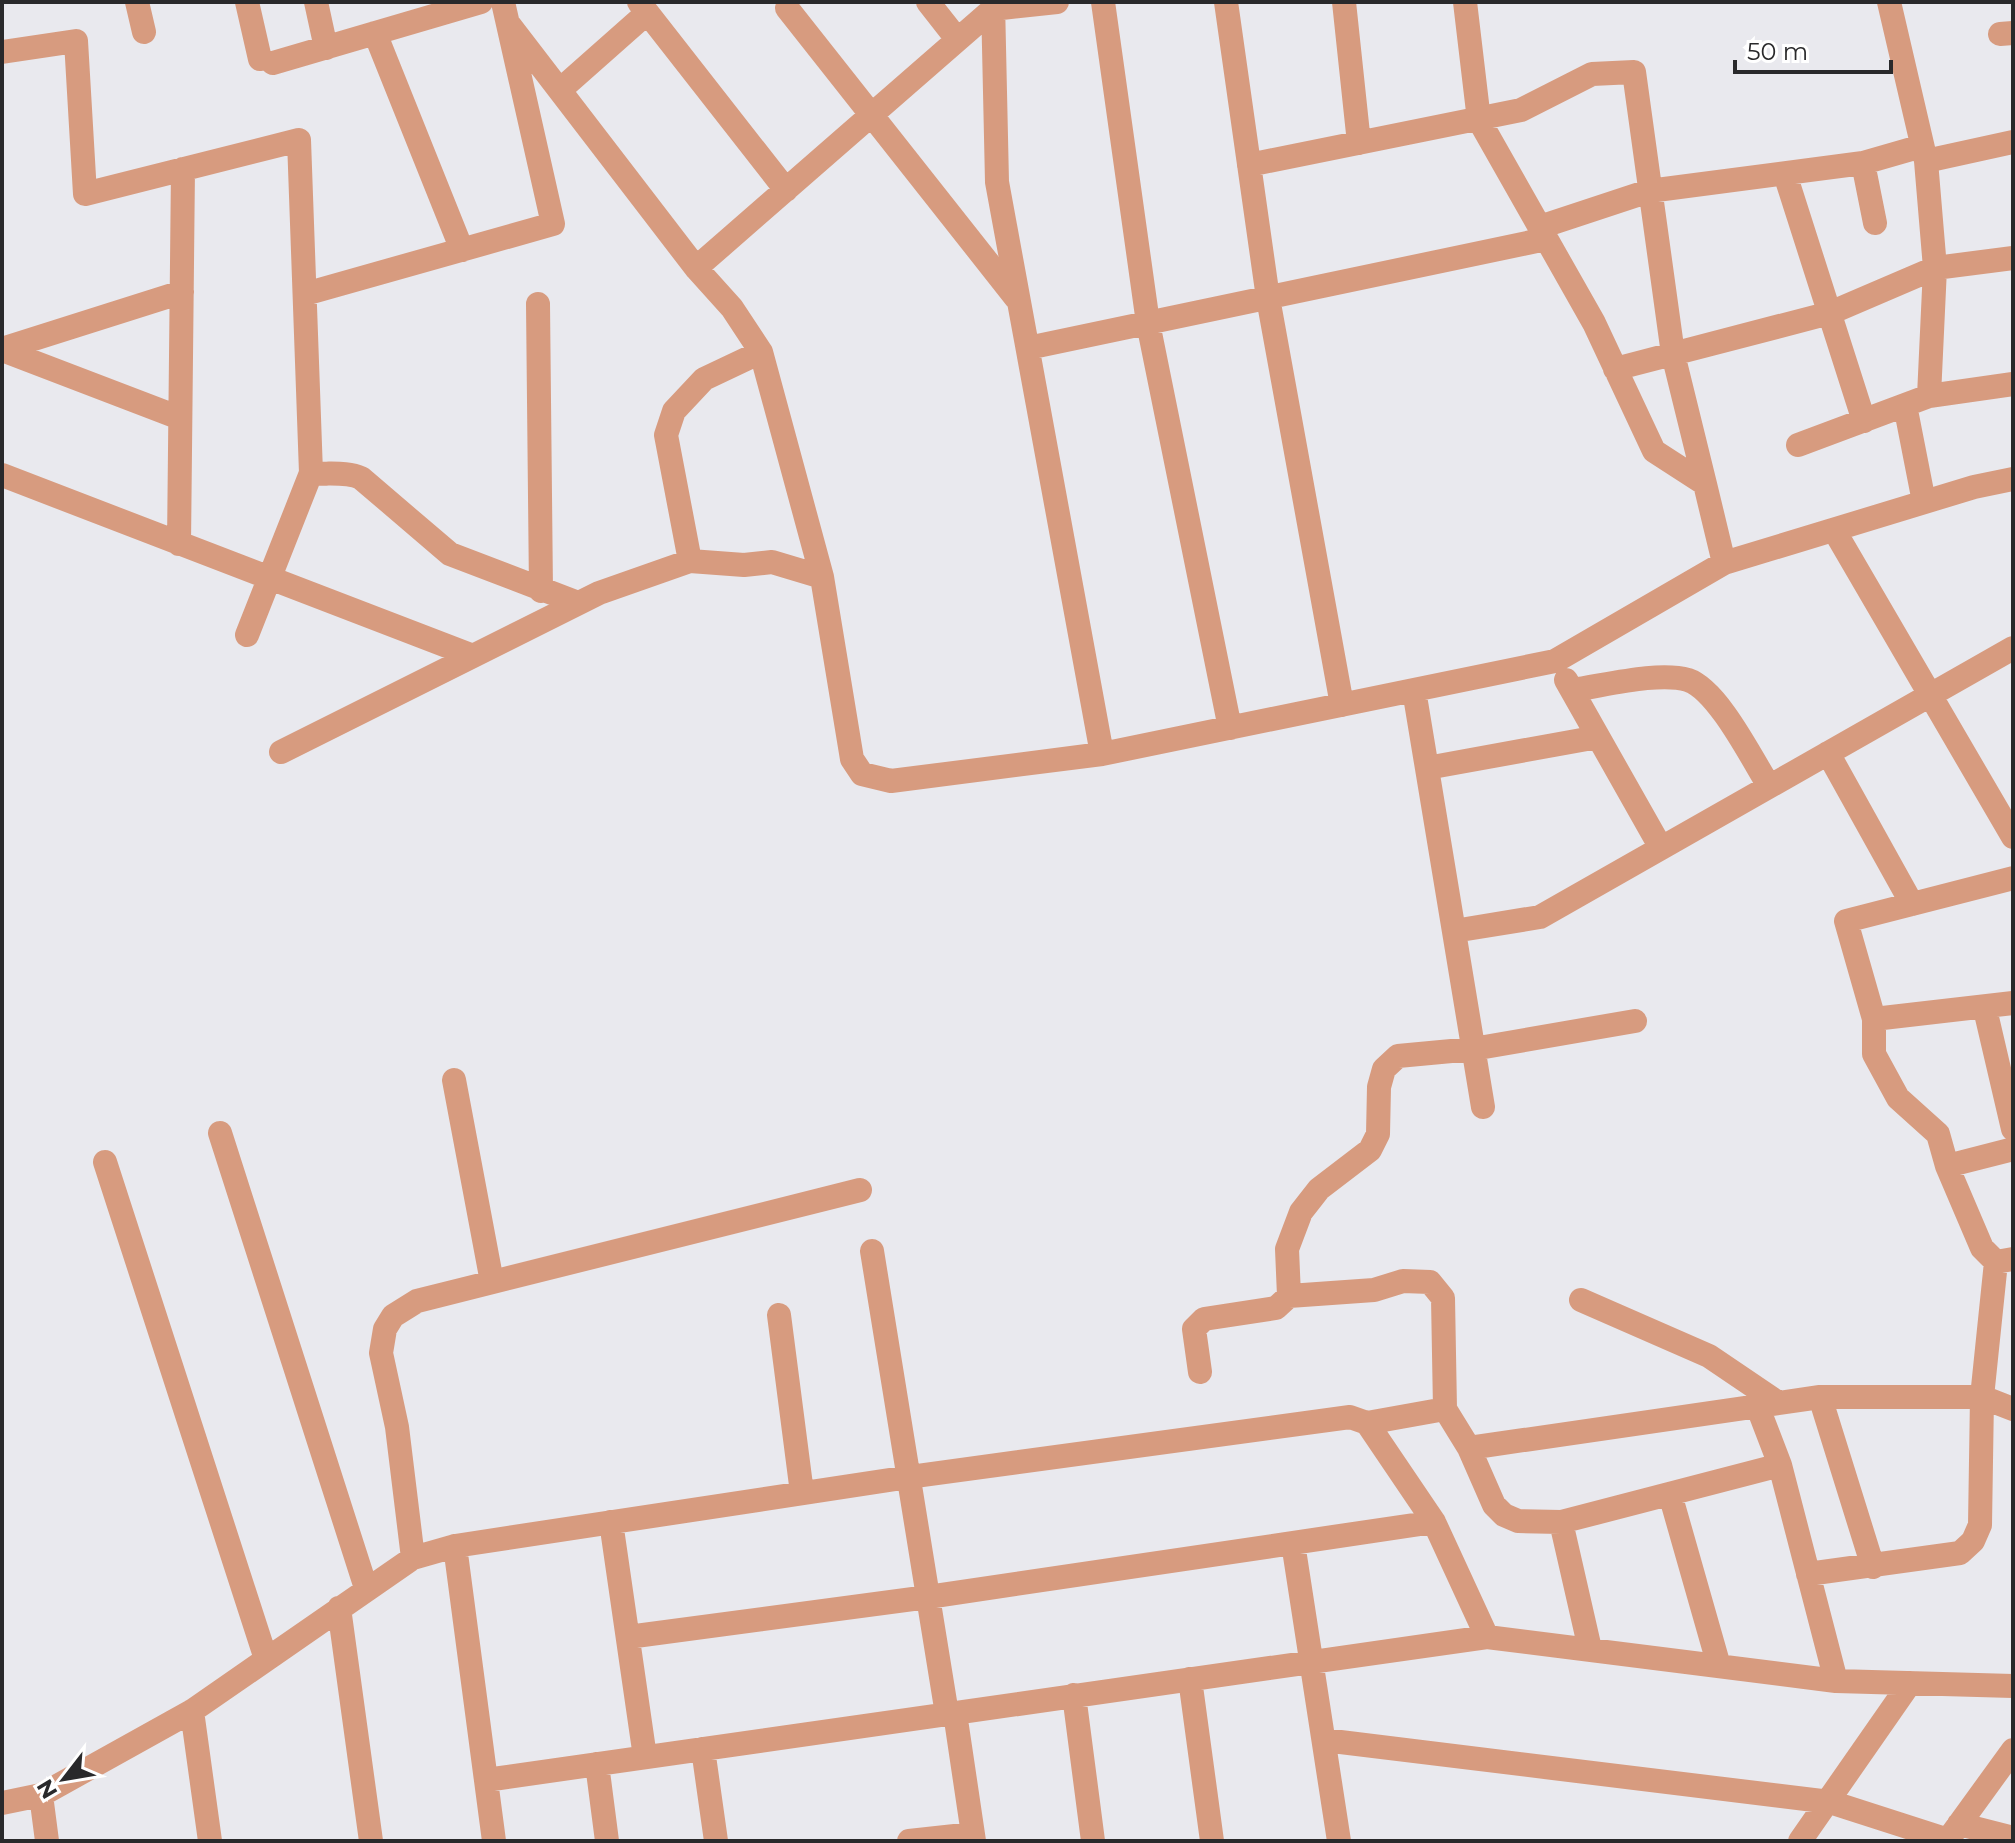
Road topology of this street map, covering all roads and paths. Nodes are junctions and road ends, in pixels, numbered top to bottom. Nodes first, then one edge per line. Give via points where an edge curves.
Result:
1 (137, 2) edge
2 (247, 2) edge
3 (316, 2) edge
4 (481, 2) edge
5 (928, 2) edge
6 (1057, 2) edge
7 (1103, 2) edge
8 (1226, 2) edge
9 (1344, 2) edge
10 (1465, 2) edge
11 (1889, 2) edge
12 (993, 5) edge
13 (643, 7) edge
14 (787, 8) dead end
15 (422, 10) edge
16 (506, 12) edge
17 (144, 32) dead end
18 (375, 33) junction
19 (957, 39) junction
20 (326, 48) junction
21 (2, 52) edge
22 (560, 90) junction
23 (872, 115) junction
24 (1479, 120) junction
25 (2013, 142) edge
26 (1359, 143) junction
27 (1924, 153) junction
28 (1863, 163) junction
29 (1249, 165) junction
30 (183, 169) junction
31 (1785, 174) junction
32 (786, 190) junction
33 (1649, 191) junction
34 (1875, 223) dead end
35 (1543, 233) junction
36 (462, 250) junction
37 (2013, 258) edge
38 (696, 268) junction
39 (1935, 268) junction
40 (182, 292) junction
41 (305, 294) junction
42 (1268, 298) junction
43 (1020, 302) junction
44 (538, 304) dead end
45 (1830, 313) junction
46 (1148, 323) junction
47 (1028, 348) junction
48 (2, 350) edge
49 (761, 352) junction
50 (1673, 354) junction
51 (1615, 369) junction
52 (2013, 384) edge
53 (1929, 396) junction
54 (1905, 405) junction
55 (180, 418) junction
56 (1864, 421) junction
57 (1798, 445) dead end
58 (311, 473) junction
59 (2, 475) edge
60 (1705, 484) junction
61 (2011, 484) edge
62 (1924, 502) junction
63 (1834, 530) junction
64 (179, 544) junction
65 (690, 561) junction
66 (1724, 563) junction
67 (822, 577) junction
68 (269, 578) junction
69 (541, 591) junction
70 (578, 603) junction
71 (247, 635) dead end
72 (2013, 648) edge
73 (473, 656) junction
74 (1555, 661) junction
75 (1414, 690) junction
76 (1572, 690) junction
77 (1930, 695) junction
78 (1342, 705) junction
79 (1230, 728) junction
80 (1598, 737) junction
81 (281, 752) dead end
82 (1828, 753) junction
83 (1102, 754) junction
84 (1427, 768) junction
85 (1769, 786) junction
86 (2013, 837) edge
87 (1661, 848) junction
88 (2013, 878) edge
89 (1912, 904) junction
90 (1454, 931) junction
91 (2013, 1003) edge
92 (1985, 1009) junction
93 (1874, 1019) junction
94 (1635, 1021) dead end
95 (1473, 1049) junction
96 (454, 1080) dead end
97 (1483, 1107) dead end
98 (2013, 1129) edge
99 (220, 1133) dead end
100 (2013, 1149) edge
101 (105, 1162) dead end
102 (1947, 1166) junction
103 (860, 1190) dead end
104 (872, 1251) dead end
105 (2005, 1260) edge
106 (492, 1282) junction
107 (1289, 1296) junction
108 (1581, 1300) dead end
109 (779, 1315) dead end
110 (1200, 1372) dead end
111 (1820, 1397) junction
112 (1982, 1397) junction
113 (1767, 1404) junction
114 (1445, 1409) junction
115 (2013, 1409) edge
116 (1367, 1423) junction
117 (1469, 1448) junction
118 (1780, 1465) junction
119 (909, 1477) junction
120 (802, 1493) junction
121 (1670, 1494) junction
122 (611, 1522) junction
123 (1434, 1522) junction
124 (1561, 1522) junction
125 (1293, 1543) junction
126 (455, 1546) junction
127 (413, 1558) junction
128 (1873, 1567) junction
129 (1808, 1574) junction
130 (366, 1588) junction
131 (928, 1597) junction
132 (339, 1608) junction
133 (628, 1637) junction
134 (1487, 1637) junction
135 (1590, 1649) junction
136 (266, 1659) junction
137 (1313, 1661) junction
138 (1719, 1666) junction
139 (1190, 1679) junction
140 (2012, 1680) edge
141 (1836, 1681) junction
142 (1910, 1683) junction
143 (1074, 1695) junction
144 (192, 1711) junction
145 (951, 1713) junction
146 (1324, 1740) junction
147 (703, 1749) junction
148 (2013, 1750) edge
149 (645, 1757) junction
150 (597, 1764) junction
151 (486, 1780) junction
152 (41, 1795) junction
153 (1830, 1802) junction
154 (2, 1803) edge
155 (1951, 1835) edge
156 (973, 1837) edge
157 (2013, 1838) edge
158 (47, 1841) edge
159 (210, 1841) edge
160 (371, 1841) edge
161 (494, 1841) edge
162 (607, 1841) edge
163 (716, 1841) edge
164 (909, 1841) edge
165 (1093, 1841) edge
166 (1212, 1841) edge
167 (1339, 1841) edge
168 (1800, 1841) edge

1 - 17 street
2 - 20 street via 266,61
3 - 20 street
4 - 15 street
5 - 19 street
6 - 12 street
7 - 46 street
8 - 29 street
9 - 26 street
10 - 24 street
11 - 27 street
12 - 19 street
12 - 43 street via 997,182
13 - 22 street
13 - 32 street
14 - 23 street
15 - 18 street
16 - 22 street
16 - 36 street via 553,224
18 - 20 street
18 - 36 street
19 - 23 street
21 - 30 street via 76,41 85,194
22 - 38 street
23 - 32 street
23 - 43 street
24 - 26 street
24 - 33 street via 1521,110 1592,74 1634,72
24 - 35 street
25 - 27 street
26 - 29 street
27 - 28 street
27 - 39 street
28 - 31 street
28 - 34 street
29 - 42 street
30 - 40 street
30 - 41 street via 299,140
31 - 33 street
31 - 45 street
32 - 38 street
33 - 35 street
33 - 50 street
35 - 42 street
35 - 51 street
36 - 41 street
37 - 39 street
38 - 49 street
39 - 45 street
39 - 53 street
40 - 48 street
40 - 55 street
41 - 58 street
42 - 46 street
42 - 78 street
43 - 47 street
44 - 69 street
45 - 50 street
45 - 56 street
46 - 47 street
46 - 79 street
47 - 83 street
48 - 55 street
49 - 65 street via 704,379 674,411 666,435
49 - 67 street
50 - 51 street
50 - 60 street
51 - 60 street via 1654,451
52 - 53 street
53 - 54 street
54 - 56 street
54 - 62 street
55 - 64 street
56 - 57 street
58 - 68 street
58 - 69 street via 361,478 450,554
59 - 64 street
60 - 66 street
61 - 62 street
62 - 63 street
63 - 66 street
63 - 77 street
64 - 68 street
65 - 67 street via 772,562
65 - 70 street
66 - 74 street
67 - 83 street via 844,726 852,759 862,774 891,781
68 - 71 street
68 - 73 street
69 - 70 street
70 - 73 street
72 - 77 street
73 - 81 street
74 - 75 street
74 - 76 street
75 - 78 street
75 - 84 street
76 - 80 street
76 - 85 street via 1668,677 1690,681 1710,695
77 - 82 street
77 - 86 street
78 - 79 street
79 - 83 street
80 - 84 street
80 - 87 street
82 - 85 street
82 - 89 street
84 - 90 street
85 - 87 street
87 - 90 street via 1540,917
88 - 89 street
89 - 93 street via 1846,921
90 - 95 street
91 - 92 street
92 - 93 street
92 - 98 street
93 - 102 street via 1874,1054 1898,1098 1938,1134
94 - 95 street
95 - 97 street
95 - 107 street via 1398,1056 1384,1069 1378,1134 1370,1150 1319,1189 1301,1212 1287,1249
96 - 106 street
99 - 130 street
100 - 102 street
101 - 136 street
102 - 105 street via 1982,1248
103 - 106 street
104 - 119 street
105 - 112 street
106 - 127 street via 417,1301 393,1316 385,1329 381,1353 397,1427
107 - 110 street via 1276,1308 1196,1324
107 - 114 street via 1430,1282 1443,1298
108 - 113 street via 1709,1356
109 - 120 street
111 - 112 street
111 - 113 street
111 - 128 street
112 - 115 street
112 - 128 street via 1980,1525 1973,1541 1960,1553
113 - 117 street
113 - 118 street
114 - 116 street
114 - 117 street
116 - 119 street via 1350,1417
116 - 123 street
117 - 124 street via 1494,1505 1504,1515 1518,1521
118 - 121 street
118 - 129 street
119 - 120 street
119 - 131 street
120 - 122 street
121 - 124 street
121 - 138 street
122 - 126 street
122 - 133 street
123 - 125 street
123 - 134 street
124 - 135 street
125 - 131 street
125 - 137 street
126 - 127 street
126 - 151 street
127 - 130 street
128 - 129 street
129 - 141 street
130 - 132 street
131 - 133 street
131 - 145 street
132 - 136 street
132 - 160 street
133 - 149 street
134 - 135 street
134 - 137 street
135 - 138 street
136 - 144 street
137 - 139 street
137 - 146 street
138 - 141 street
139 - 143 street
139 - 166 street
140 - 142 street
141 - 142 street
142 - 153 street
143 - 145 street
143 - 165 street
144 - 152 street
144 - 159 street
145 - 147 street
145 - 156 street
146 - 153 street
146 - 167 street
147 - 149 street
147 - 163 street
148 - 155 street
149 - 150 street
150 - 151 street
150 - 162 street
151 - 161 street
152 - 154 street
152 - 158 street
153 - 155 street
153 - 168 street
155 - 157 street
156 - 164 street

